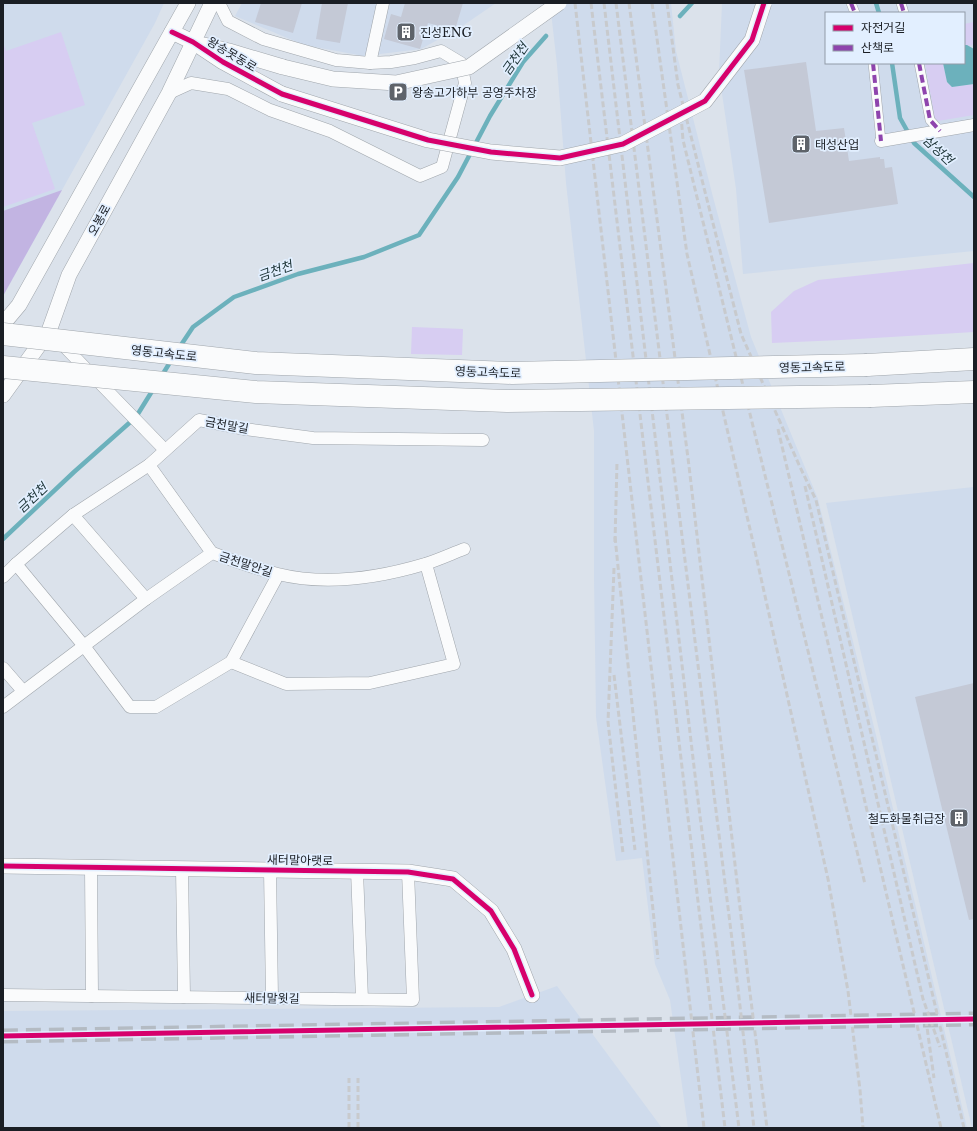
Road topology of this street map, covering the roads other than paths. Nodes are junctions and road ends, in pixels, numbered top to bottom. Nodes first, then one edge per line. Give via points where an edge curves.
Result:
1 (188, 3) edge
2 (212, 3) edge
3 (219, 3) edge
4 (383, 3) edge
5 (559, 3) edge
6 (764, 3) edge
7 (172, 32) junction
8 (193, 42) junction
9 (370, 63) junction
10 (873, 64) edge
11 (919, 64) edge
12 (169, 93) junction
13 (974, 125) edge
14 (940, 131) junction
15 (881, 140) joint
16 (3, 324) edge
17 (49, 331) junction
18 (3, 334) edge
19 (974, 359) edge
20 (3, 367) edge
21 (974, 392) edge
22 (3, 395) edge
23 (483, 440) dead end
24 (165, 450) junction
25 (149, 465) junction
26 (73, 515) junction
27 (464, 549) dead end
28 (212, 553) junction
29 (16, 564) junction
30 (426, 564) junction
31 (278, 575) junction
32 (3, 577) edge
33 (146, 599) junction
34 (84, 646) junction
35 (231, 662) junction
36 (3, 668) edge
37 (23, 691) junction
38 (3, 708) edge
39 (3, 866) edge
40 (91, 868) junction
41 (182, 869) junction
42 (270, 870) junction
43 (357, 871) junction
44 (408, 872) junction
45 (3, 995) edge
46 (532, 995) dead end
47 (92, 996) junction
48 (184, 997) junction
49 (272, 998) junction
50 (362, 999) junction

1 - 7 street
2 - 8 street, 오봉로
3 - 9 street via 228,21 263,39 336,60
4 - 9 street
5 - 8 street, 왕송못동로, bridge via 469,67 396,83 333,79
6 - 8 street, 왕송못동로, bridge via 752,40 705,101 623,144 560,158 491,152 428,140 282,94 223,62
7 - 8 street, 왕송못동로
7 - 16 street via 20,305
8 - 12 street, 오봉로
9 - 12 street via 409,59 441,51 461,63 465,83 442,167 420,176 330,131 270,110 228,89 191,84
10 - 15 street
11 - 14 street via 930,120
12 - 17 street, 오봉로 via 69,275
13 - 14 street
14 - 15 street
17 - 22 street, 오봉로
17 - 24 street
18 - 19 highway, 영동고속도로, bridge via 256,363 512,373 867,365
20 - 21 highway, bridge via 256,392 507,401 871,396
23 - 24 street, 금천말길 via 313,438 198,420
24 - 25 street, 금천말길
25 - 26 street, 금천말길
25 - 28 street
26 - 29 street, 금천말길
26 - 33 street
27 - 30 street, 금천말안길
28 - 31 street, 금천말안길
28 - 33 street, 금천말안길
29 - 32 street, 금천말길
29 - 34 street
30 - 31 street, 금천말안길 via 351,579 318,580
30 - 35 street via 454,664 370,683 286,684
31 - 35 street
33 - 34 street, 금천말안길
34 - 35 street via 130,707 156,708
34 - 37 street, 금천말안길
36 - 37 street
37 - 38 street, 금천말안길
39 - 40 street, 새터말아랫로
40 - 41 street, 새터말아랫로
40 - 47 street
41 - 42 street, 새터말아랫로
41 - 48 street
42 - 43 street, 새터말아랫로
42 - 49 street, 새터말아랫로
43 - 44 street, 새터말아랫로
43 - 50 street
44 - 46 street, 새터말아랫로 via 453,879 491,912 514,950
44 - 50 street, 새터말윗길 via 413,1000
45 - 47 street, 새터말윗길
47 - 48 street, 새터말윗길
48 - 49 street, 새터말윗길
49 - 50 street, 새터말윗길

